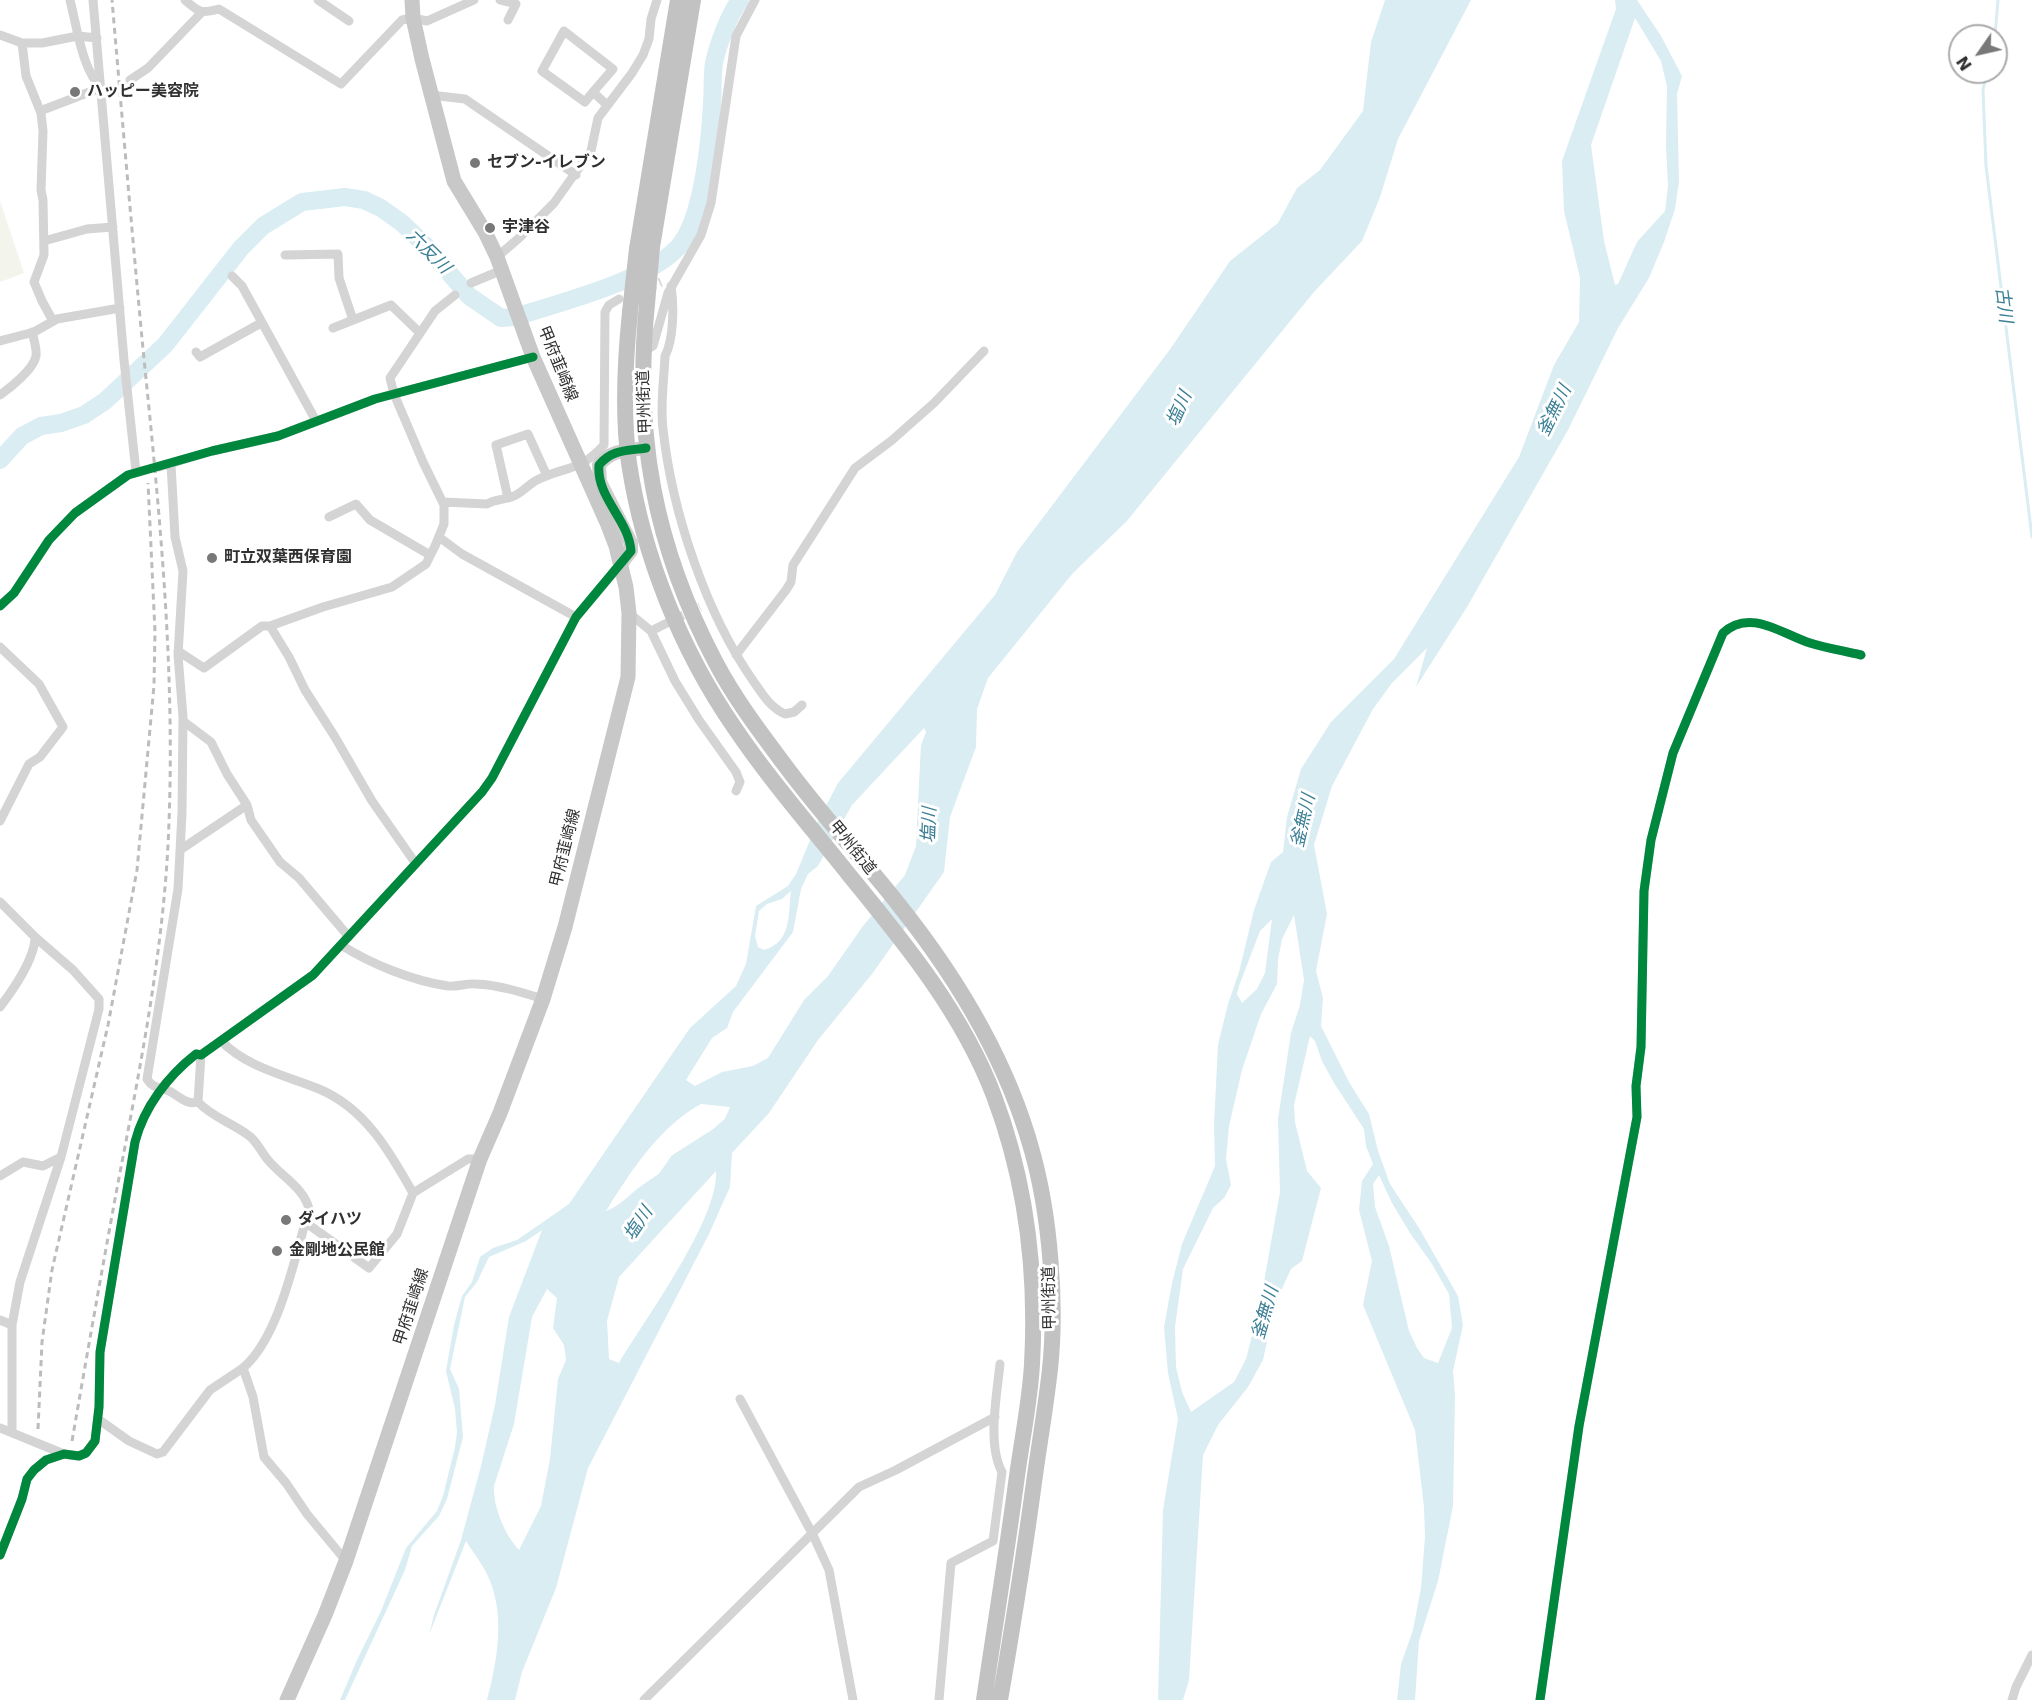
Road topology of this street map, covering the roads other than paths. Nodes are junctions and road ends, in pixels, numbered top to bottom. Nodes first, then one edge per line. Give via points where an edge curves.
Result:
1 (70, 0) edge
2 (93, 0) edge
3 (185, 0) edge
4 (318, 0) edge
5 (474, 0) edge
6 (500, 0) edge
7 (657, 0) edge
8 (678, 0) edge
9 (693, 0) edge
10 (755, 0) edge
11 (413, 6) edge
12 (202, 12) junction
13 (508, 20) dead end
14 (349, 21) dead end
15 (0, 35) edge
16 (78, 36) junction
17 (97, 38) junction
18 (22, 43) junction
19 (130, 80) dead end
20 (101, 88) junction
21 (593, 92) junction
22 (430, 95) junction
23 (607, 105) junction
24 (40, 111) junction
25 (576, 175) junction
26 (113, 226) junction
27 (44, 241) junction
28 (645, 248) junction
29 (285, 255) dead end
30 (499, 263) junction
31 (232, 276) dead end
32 (661, 282) dead end
33 (471, 284) dead end
34 (671, 286) junction
35 (455, 295) dead end
36 (625, 305) junction
37 (120, 308) junction
38 (353, 320) junction
39 (53, 321) junction
40 (261, 323) junction
41 (333, 328) dead end
42 (32, 332) junction
43 (420, 333) junction
44 (0, 341) edge
45 (984, 351) dead end
46 (196, 352) dead end
47 (643, 352) junction
48 (533, 357) junction
49 (394, 394) junction
50 (0, 395) edge
51 (316, 421) junction
52 (646, 448) junction
53 (628, 450) junction
54 (171, 464) junction
55 (581, 466) junction
56 (159, 467) dead end
57 (548, 476) junction
58 (507, 498) junction
59 (443, 502) junction
60 (329, 517) dead end
61 (439, 537) junction
62 (430, 555) junction
63 (620, 565) junction
64 (710, 603) junction
65 (0, 606) edge
66 (700, 608) tunnel mouth
67 (628, 613) junction
68 (576, 617) junction
69 (663, 625) tunnel mouth
70 (270, 626) junction
71 (651, 631) junction
72 (0, 647) edge
73 (178, 651) junction
74 (1861, 655) dead end
75 (736, 656) junction
76 (802, 705) dead end
77 (183, 721) junction
78 (736, 791) dead end
79 (247, 805) junction
80 (0, 820) edge
81 (180, 850) junction
82 (416, 864) junction
83 (0, 902) edge
84 (35, 937) junction
85 (349, 937) junction
86 (341, 945) junction
87 (543, 999) junction
88 (0, 1007) edge
89 (221, 1041) junction
90 (201, 1055) junction
91 (160, 1090) junction
92 (198, 1102) junction
93 (61, 1157) junction
94 (480, 1159) junction
95 (0, 1176) edge
96 (413, 1193) junction
97 (305, 1222) junction
98 (0, 1320) edge
99 (12, 1325) junction
100 (999, 1364) dead end
101 (243, 1368) junction
102 (740, 1399) dead end
103 (995, 1417) junction
104 (98, 1419) junction
105 (0, 1428) edge
106 (12, 1432) junction
107 (64, 1454) junction
108 (1004, 1513) junction
109 (1029, 1518) junction
110 (813, 1535) junction
111 (0, 1555) edge
112 (346, 1561) junction
113 (2032, 1655) edge
114 (287, 1700) edge
115 (644, 1700) edge
116 (853, 1700) edge
117 (939, 1700) edge
118 (984, 1700) edge
119 (1000, 1700) edge
120 (1540, 1700) edge
121 (2012, 1700) edge

1 - 16 street
2 - 17 street
3 - 12 street
4 - 14 street
5 - 11 street via 427,21
6 - 13 street via 516,4
7 - 23 street via 643,55
8 - 28 highway, 甲州街道
9 - 28 highway, 甲州街道
10 - 34 street via 736,36 711,203 694,247
11 - 12 street via 341,84 219,9
11 - 22 main road, 甲府韮崎線
12 - 19 street via 148,68
15 - 18 street
16 - 17 street
16 - 18 street
16 - 20 street via 94,82
17 - 20 street
18 - 24 street via 26,76
20 - 24 street
20 - 26 street
21 - 21 street via 585,102 542,71 564,31 613,69
21 - 23 street
22 - 25 street via 465,99
22 - 30 main road, 甲府韮崎線 via 454,181
23 - 25 street via 598,118 591,152
24 - 27 street
25 - 30 street
26 - 27 street
26 - 37 street
27 - 39 street via 44,255 34,282
28 - 36 highway, 甲州街道, bridge
28 - 47 highway, 甲州街道, bridge via 647,304
29 - 38 street via 338,254 339,278
30 - 33 street
30 - 48 main road, 甲府韮崎線
31 - 40 street via 242,286
32 - 34 street
34 - 47 street via 653,346
34 - 64 street via 663,426 676,498
35 - 43 street via 435,311
36 - 53 highway, 甲州街道
36 - 55 street via 609,305 605,312 604,445
37 - 39 street
37 - 65 street via 128,397 141,471 128,475 75,513 49,540 14,593
38 - 41 street
38 - 43 street via 391,305
39 - 42 street
40 - 46 street via 200,357
40 - 51 street
42 - 44 street
42 - 50 street via 35,361 14,387
43 - 49 street via 390,378
45 - 75 street via 934,403 855,468 794,565 786,590
47 - 52 highway, 甲州街道
48 - 49 street
48 - 55 main road, 甲府韮崎線
49 - 51 street
49 - 59 street
51 - 54 street via 278,436
52 - 53 street
52 - 109 highway, 甲州街道 via 672,565 718,667 786,767 902,908 963,994 1011,1089 1032,1151 1046,1216 1052,1292 1051,1366
53 - 63 street via 607,455 598,473 631,543 631,551
53 - 108 highway, 甲州街道 via 640,519 656,570 702,678 734,728 886,920 951,1011 994,1096 1026,1220 1033,1291 1032,1365
54 - 56 street
54 - 73 street via 175,537 183,571
55 - 57 street
55 - 63 main road, 甲府韮崎線 via 608,525
57 - 58 street
57 - 58 street via 528,434 496,445
58 - 59 street via 487,504
59 - 61 street via 446,515
60 - 62 street via 356,504 370,520
61 - 62 street
61 - 68 street via 462,554
62 - 70 street via 426,564 392,587
63 - 67 main road, 甲府韮崎線
63 - 68 street
64 - 66 street
64 - 75 street
67 - 71 street
67 - 87 main road, 甲府韮崎線 via 628,677
68 - 82 street via 492,778
69 - 71 street
70 - 73 street via 248,634 204,668
70 - 82 street via 344,756
71 - 78 street via 687,701 736,772 740,782
72 - 80 street via 39,684 63,727 40,757 29,764
73 - 77 street
74 - 120 street via 1810,643 1750,621 1731,626 1723,633 1673,753 1651,840 1644,891 1637,1117 1579,1426
75 - 76 street via 771,705 785,714
77 - 79 street via 210,742
77 - 81 street
79 - 81 street
79 - 85 street via 250,820 280,862 300,878
81 - 91 street via 178,889 147,1079
82 - 85 street
83 - 84 street
84 - 88 street via 24,968
84 - 93 street via 99,999
85 - 86 street
86 - 87 street via 398,972 451,986 501,986
86 - 89 street via 313,975
87 - 94 main road, 甲府韮崎線
89 - 90 street
89 - 96 street via 240,1057 280,1077 320,1090 355,1112 392,1155
90 - 91 street via 196,1054 180,1066
90 - 92 street
91 - 92 street via 168,1090 185,1102
91 - 104 street via 135,1142 100,1352
92 - 97 street via 254,1140 268,1161 307,1202
93 - 95 street via 43,1166 23,1162
93 - 99 street via 29,1249
94 - 96 street via 468,1159
94 - 112 main road, 甲府韮崎線
96 - 97 street via 397,1234 369,1268
97 - 101 street via 276,1319 254,1359
98 - 99 street
99 - 106 street
100 - 103 street
101 - 104 street via 210,1390 163,1452 157,1454 129,1441
101 - 112 street via 254,1397 264,1456
102 - 110 street
103 - 108 street via 995,1451 1002,1472
103 - 110 street via 860,1487
104 - 107 street via 91,1449 79,1456
105 - 106 street
106 - 107 street
107 - 111 street via 46,1460 27,1479
108 - 109 street
108 - 117 street via 993,1541 951,1563
108 - 118 highway, 甲州街道
109 - 119 highway, 甲州街道
110 - 115 street
110 - 116 street via 831,1580
112 - 114 main road, 甲府韮崎線
113 - 121 street

